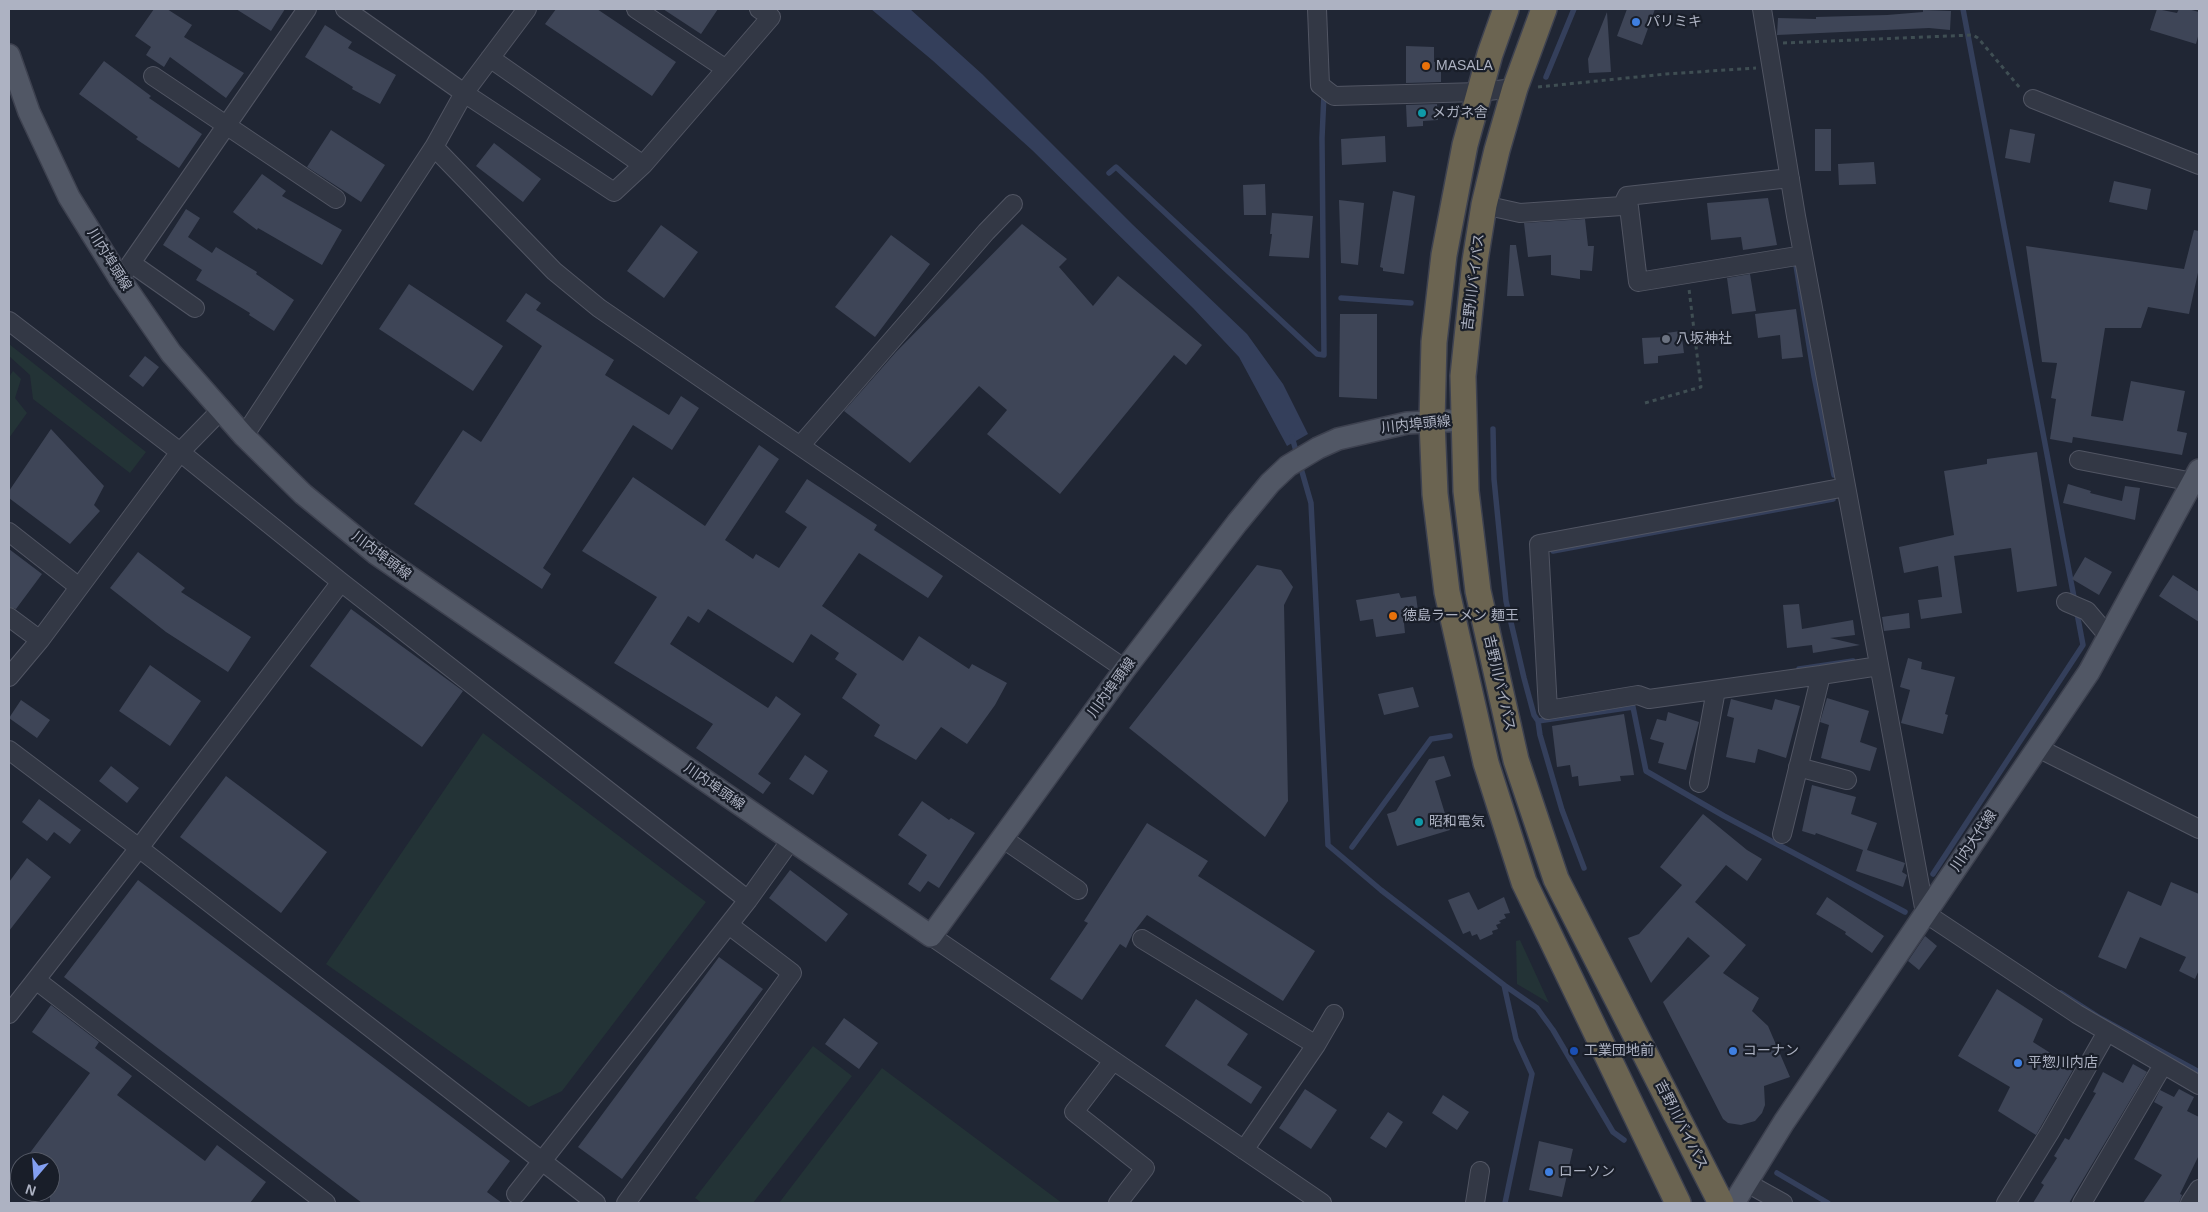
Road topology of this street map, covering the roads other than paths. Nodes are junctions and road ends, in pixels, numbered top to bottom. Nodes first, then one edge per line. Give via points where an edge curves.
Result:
1 (306, 9) edge
2 (345, 9) edge
3 (527, 9) edge
4 (636, 9) edge
5 (759, 9) edge
6 (1317, 9) edge
7 (1506, 9) edge
8 (1544, 9) edge
9 (1762, 9) edge
10 (9, 55) edge
11 (490, 58) junction
12 (726, 69) junction
13 (153, 76) dead end
14 (1515, 88) junction
15 (1479, 92) junction
16 (464, 94) junction
17 (2034, 98) road end
18 (226, 125) junction
19 (434, 147) junction
20 (643, 165) junction
21 (2199, 165) edge
22 (1790, 178) junction
23 (336, 199) dead end
24 (1013, 204) dead end
25 (1484, 205) junction
26 (1622, 206) junction
27 (1803, 256) junction
28 (126, 271) junction
29 (195, 308) dead end
30 (9, 321) edge
31 (221, 410) junction
32 (1465, 420) junction
33 (1432, 421) junction
34 (244, 436) junction
35 (800, 446) junction
36 (180, 452) junction
37 (2079, 460) dead end
38 (2196, 476) edge
39 (1846, 487) junction
40 (9, 532) edge
41 (341, 582) junction
42 (79, 587) junction
43 (2066, 602) dead end
44 (9, 617) edge
45 (2109, 637) junction
46 (40, 640) junction
47 (1879, 666) junction
48 (1125, 669) junction
49 (1821, 675) junction
50 (9, 677) edge
51 (1716, 690) junction
52 (2038, 748) junction
53 (9, 750) edge
54 (1798, 768) junction
55 (1848, 780) dead end
56 (1699, 783) dead end
57 (2199, 829) edge
58 (1782, 834) dead end
59 (1002, 838) junction
60 (790, 840) junction
61 (139, 848) junction
62 (1078, 890) dead end
63 (748, 900) junction
64 (1925, 913) junction
65 (729, 925) junction
66 (931, 936) junction
67 (1142, 939) dead end
68 (36, 980) junction
69 (9, 1014) edge
70 (1334, 1014) dead end
71 (2107, 1032) junction
72 (1316, 1045) junction
73 (1113, 1060) junction
74 (2164, 1065) junction
75 (2199, 1085) edge
76 (1244, 1150) junction
77 (543, 1162) junction
78 (1480, 1171) dead end
79 (1747, 1182) junction
80 (2199, 1189) edge
81 (516, 1194) dead end
82 (326, 1203) edge
83 (596, 1203) edge
84 (626, 1203) edge
85 (1118, 1203) edge
86 (1322, 1203) edge
87 (1475, 1203) edge
88 (1678, 1203) edge
89 (1721, 1203) edge
90 (1734, 1203) edge
91 (1783, 1203) edge
92 (2006, 1203) edge
93 (2082, 1203) edge
94 (2190, 1203) edge

1 - 18 street
2 - 16 street
3 - 11 street
4 - 12 street
5 - 12 street via 771,16
6 - 15 street via 1320,86 1334,96
7 - 15 highway
8 - 14 highway, 吉野川バイパス
9 - 22 street
10 - 28 main road, 川内埠頭線 via 29,112 69,196
11 - 16 street
11 - 20 street
12 - 20 street
13 - 18 street
14 - 15 street
14 - 25 highway, 吉野川バイパス
15 - 33 highway via 1465,144 1444,255 1434,342
16 - 19 street
16 - 20 street via 614,192
17 - 21 street
18 - 23 street
18 - 28 street
19 - 34 street
19 - 35 street via 554,271 599,308
22 - 26 street via 1627,196
22 - 27 street
24 - 35 street
25 - 26 street via 1520,213
25 - 32 highway, 吉野川バイパス via 1463,376
26 - 27 street via 1628,207 1638,282
27 - 39 street
28 - 29 street
28 - 31 main road, 川内埠頭線 via 171,353
30 - 36 street
31 - 34 main road, 川内埠頭線
31 - 36 street
32 - 33 main road, 川内埠頭線
32 - 89 highway, 吉野川バイパス via 1466,492 1478,591 1519,769 1556,879
33 - 48 main road, 川内埠頭線 via 1370,430 1338,439 1288,466 1237,522
33 - 88 highway via 1435,494 1447,592 1486,763 1524,882
34 - 60 main road, 川内埠頭線 via 303,494 375,553
35 - 48 street
36 - 41 street
36 - 42 street
37 - 38 street
38 - 45 main road, 川内大代線
39 - 47 street
39 - 51 street via 1540,544 1548,710 1638,695 1649,699
40 - 42 street
41 - 61 street
41 - 63 street
42 - 46 street
43 - 45 street via 2087,611
44 - 46 street
45 - 52 main road, 川内大代線
46 - 50 street
47 - 49 street
47 - 64 street
48 - 59 main road, 川内埠頭線
49 - 51 street
49 - 54 street
51 - 56 street
52 - 57 street
52 - 64 main road, 川内大代線
53 - 61 street
54 - 55 street
54 - 58 street
59 - 62 street
59 - 66 main road, 川内埠頭線
60 - 63 street
60 - 66 main road, 川内埠頭線
61 - 68 street
61 - 77 street
63 - 65 street
64 - 71 street
64 - 79 main road, 川内大代線
65 - 77 street
65 - 84 street via 792,973
66 - 73 street
67 - 72 street
68 - 69 street
68 - 82 street
70 - 72 street
71 - 74 street
71 - 92 street
72 - 76 street
73 - 76 street
73 - 85 street via 1074,1112 1145,1168
74 - 75 street
74 - 93 street
76 - 86 street
77 - 81 street
77 - 83 street
78 - 87 street
79 - 90 main road, 川内大代線
79 - 91 street
80 - 94 street

